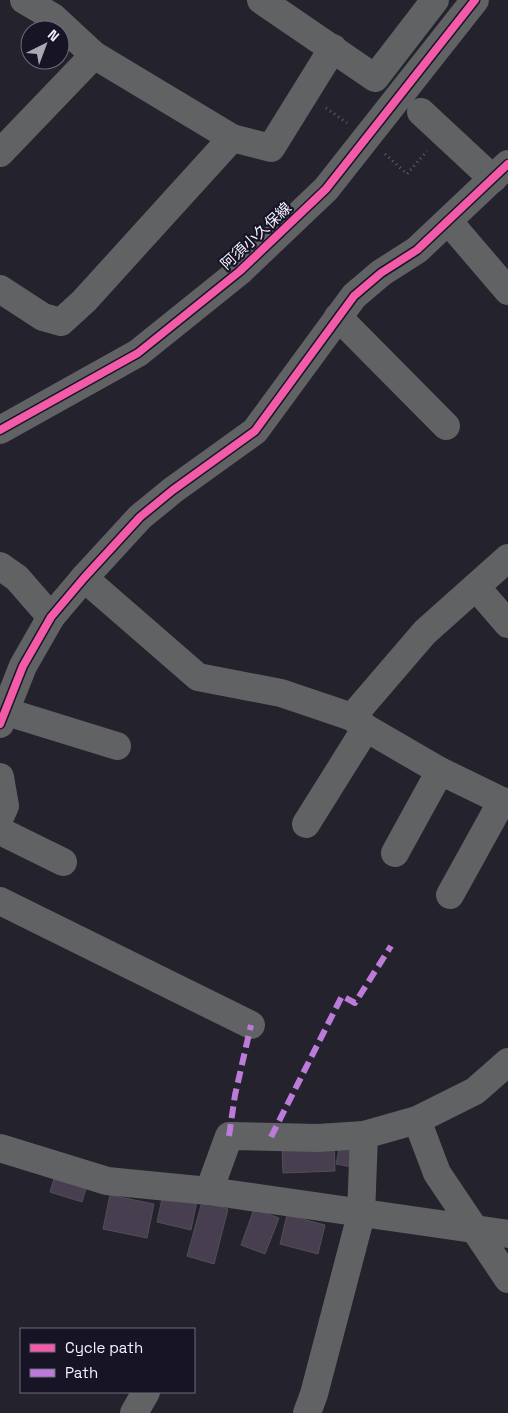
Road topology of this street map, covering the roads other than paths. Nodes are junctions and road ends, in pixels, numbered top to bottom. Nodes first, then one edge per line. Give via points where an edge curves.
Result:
1 (24, 0) edge
2 (262, 0) edge
3 (435, 0) edge
4 (475, 0) edge
5 (333, 48) junction
6 (94, 55) junction
7 (421, 112) dead end
8 (232, 138) junction
9 (0, 153) edge
10 (500, 172) edge
11 (448, 222) junction
12 (0, 288) edge
13 (508, 291) edge
14 (338, 317) junction
15 (446, 426) dead end
16 (0, 430) edge
17 (508, 558) edge
18 (0, 566) edge
19 (84, 578) junction
20 (476, 586) junction
21 (51, 617) junction
22 (508, 624) edge
23 (2, 718) edge
24 (359, 723) junction
25 (117, 746) dead end
26 (440, 771) junction
27 (0, 777) edge
28 (505, 802) edge
29 (0, 817) edge
30 (306, 824) dead end
31 (0, 831) edge
32 (395, 853) dead end
33 (63, 862) dead end
34 (450, 894) dead end
35 (0, 901) edge
36 (251, 1025) dead end
37 (508, 1062) edge
38 (418, 1120) junction
39 (364, 1135) junction
40 (3, 1144) edge
41 (209, 1191) junction
42 (361, 1215) junction
43 (474, 1230) junction
44 (508, 1234) edge
45 (508, 1280) edge
46 (145, 1393) edge
47 (134, 1413) edge
48 (307, 1413) edge

1 - 6 street via 53,17
2 - 5 street
3 - 5 street via 375,78
4 - 16 street, 阿須小久保線 via 326,189 240,271 138,353
5 - 8 street via 271,148
6 - 8 street
6 - 9 street
7 - 10 street via 443,132
8 - 12 street via 84,301 61,322 42,317
10 - 11 street
11 - 13 street
11 - 14 street via 417,250 381,273 354,296
14 - 15 street
14 - 19 street via 255,431 140,517
17 - 20 street
18 - 21 street via 17,578
19 - 21 street
19 - 24 street via 198,677 281,693
20 - 22 street
20 - 24 street via 425,632
21 - 23 street via 23,666
23 - 25 street
24 - 26 street
24 - 30 street
26 - 28 street
26 - 32 street
27 - 29 street via 5,806
28 - 34 street
31 - 33 street
35 - 36 street
37 - 38 street via 475,1090
38 - 39 street
38 - 43 street via 437,1172
39 - 41 street via 318,1138 229,1136
39 - 42 street
40 - 41 street via 108,1181
41 - 42 street
42 - 43 street
42 - 48 street
43 - 44 street
43 - 45 street
46 - 47 street

